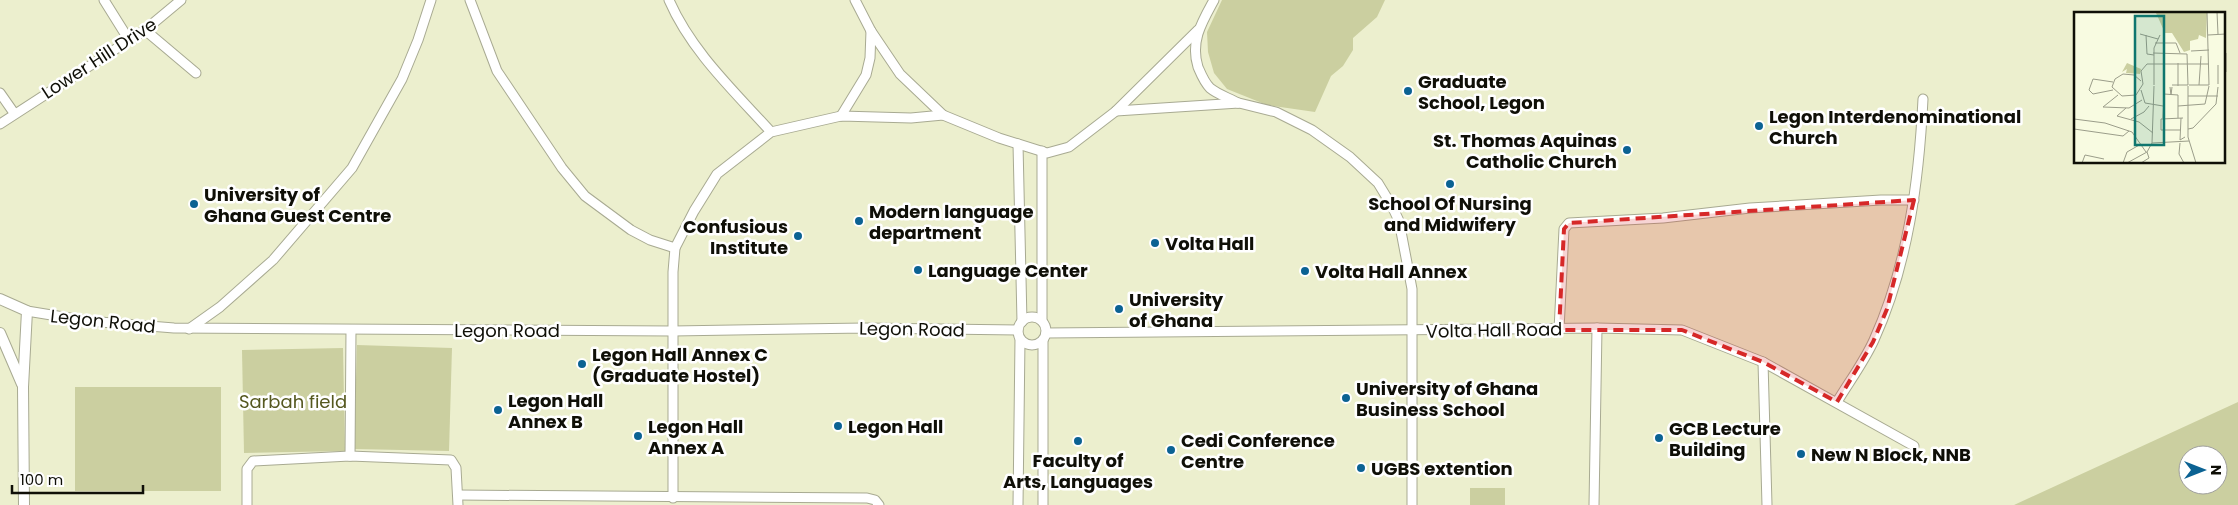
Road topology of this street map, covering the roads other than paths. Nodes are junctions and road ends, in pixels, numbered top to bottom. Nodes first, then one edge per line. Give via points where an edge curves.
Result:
1 (104, 0) edge
2 (181, 0) edge
3 (431, 0) edge
4 (470, 0) edge
5 (669, 0) edge
6 (855, 0) edge
7 (1214, 0) edge
8 (145, 30) junction
9 (1198, 30) junction
10 (870, 31) junction
11 (129, 40) junction
12 (196, 73) dead end
13 (0, 93) edge
14 (1923, 99) dead end
15 (1239, 103) junction
16 (1116, 111) junction
17 (14, 113) junction
18 (943, 115) junction
19 (841, 116) junction
20 (0, 124) edge
21 (771, 132) junction
22 (1018, 144) junction
23 (1042, 151) junction
24 (1914, 200) junction
25 (675, 248) junction
26 (0, 299) edge
27 (27, 311) junction
28 (1042, 321) junction
29 (1597, 328) junction
30 (189, 329) junction
31 (351, 330) junction
32 (1020, 330) junction
33 (1559, 330) junction
34 (673, 331) junction
35 (1412, 331) junction
36 (0, 334) edge
37 (1045, 336) junction
38 (1763, 362) junction
39 (23, 388) junction
40 (1837, 402) junction
41 (1914, 446) dead end
42 (350, 456) junction
43 (458, 495) junction
44 (673, 498) junction
45 (538, 501) edge
46 (24, 505) edge
47 (247, 505) edge
48 (458, 505) edge
49 (879, 505) edge
50 (1018, 505) edge
51 (1043, 505) edge
52 (1412, 505) edge
53 (1594, 505) edge
54 (1767, 505) edge

1 - 11 street
2 - 8 street, Lower Hill Drive
3 - 30 street via 402,79 352,168 273,260 220,307
4 - 25 street via 497,71 562,168 585,196 631,230
5 - 21 street via 717,72
6 - 10 street
7 - 9 street
8 - 11 street, Lower Hill Drive
8 - 12 street
9 - 15 street via 1194,43 1202,76 1210,88
9 - 16 street
10 - 18 street via 900,74
10 - 19 street via 866,75
11 - 17 street, Lower Hill Drive
13 - 17 street
14 - 24 street
15 - 16 street
15 - 35 street via 1276,112 1312,130 1350,157 1378,183 1399,221 1412,289
16 - 23 street via 1069,147 1047,153
17 - 20 street, Lower Hill Drive
18 - 19 street via 910,118
18 - 22 street
19 - 21 street
21 - 25 street via 717,174
22 - 23 street
22 - 32 street
23 - 28 street
24 - 33 street via 1750,208 1663,218 1569,223 1564,229
24 - 40 street via 1887,309 1874,342
25 - 34 street
26 - 27 street, Legon Road
27 - 30 street, Legon Road
27 - 39 street
28 - 32 street via 1030,317
28 - 37 street
29 - 33 street, Volta Hall Road
29 - 38 street, Volta Hall Road via 1682,330
29 - 53 street
30 - 31 street, Legon Road
31 - 34 street, Legon Road
31 - 42 street
32 - 34 street, Legon Road
32 - 37 street via 1025,344 1031,346
32 - 50 street
33 - 35 street, Volta Hall Road
34 - 44 street
35 - 37 street, Volta Hall Road
35 - 52 street
36 - 39 street
37 - 51 street
38 - 40 street, Volta Hall Road
38 - 54 street
39 - 46 street
40 - 41 street, Volta Hall Road
42 - 43 street via 448,459 456,468
42 - 47 street via 253,461 246,469
43 - 45 street
43 - 48 street
44 - 45 street
44 - 49 street via 868,498

